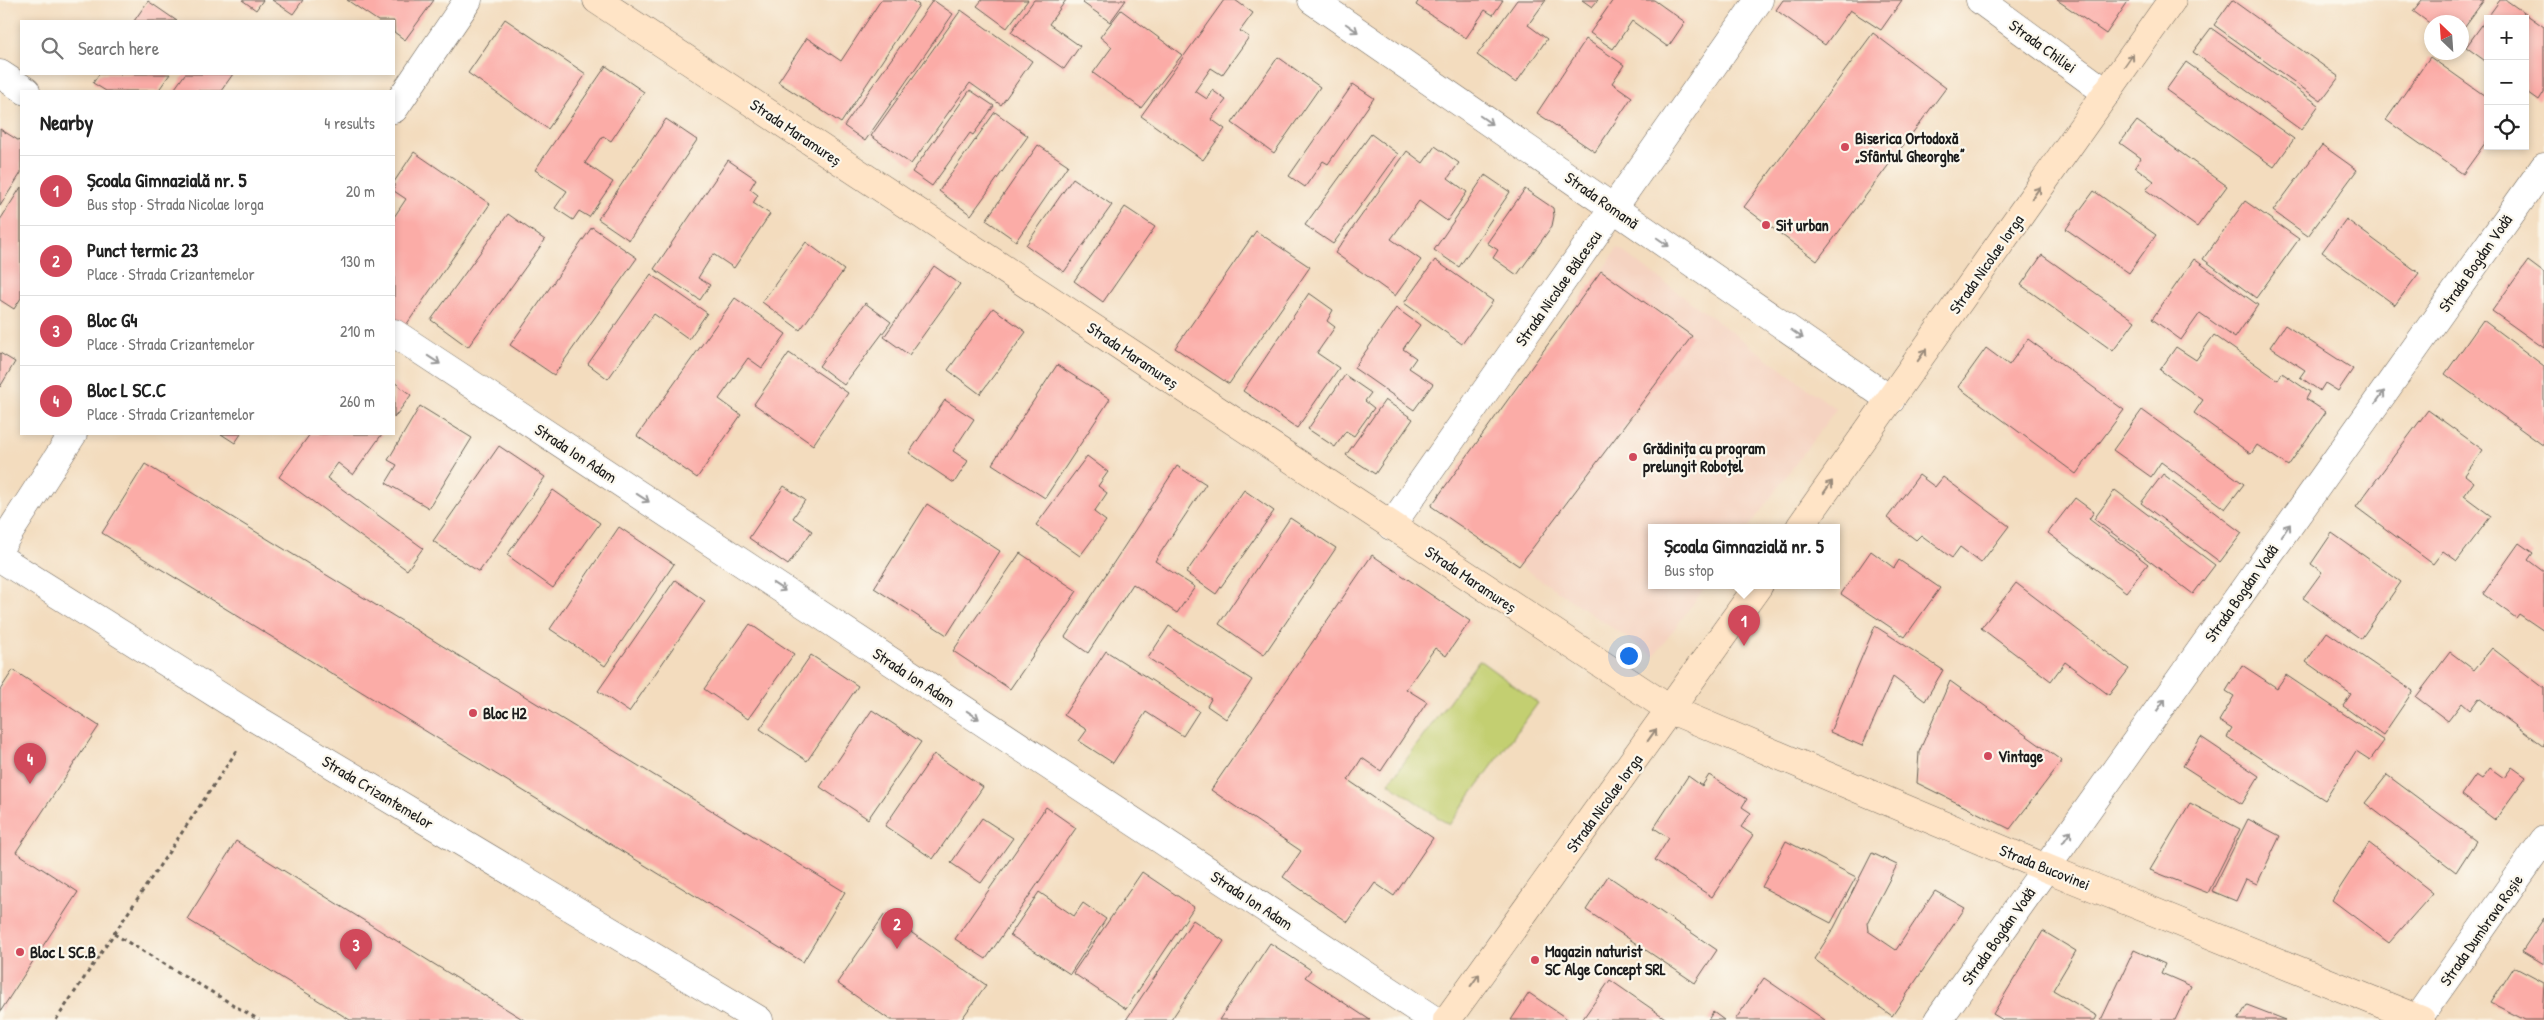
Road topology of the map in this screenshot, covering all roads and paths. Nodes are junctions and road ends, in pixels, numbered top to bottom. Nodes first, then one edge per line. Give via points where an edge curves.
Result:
1 (468, 0) edge
2 (597, 0) edge
3 (1312, 0) edge
4 (1759, 0) edge
5 (1980, 0) edge
6 (2172, 0) edge
7 (0, 74) edge
8 (24, 90) edge
9 (2107, 92) junction
10 (395, 108) edge
11 (2544, 167) edge
12 (1614, 208) junction
13 (395, 334) edge
14 (1891, 400) junction
15 (73, 435) edge
16 (1802, 524) edge
17 (1391, 526) junction
18 (0, 547) edge
19 (0, 558) edge
20 (1756, 589) edge
21 (1670, 710) junction
22 (258, 720) junction
23 (2544, 840) edge
24 (2046, 868) junction
25 (114, 934) junction
26 (56, 1020) edge
27 (259, 1020) edge
28 (759, 1020) edge
29 (1434, 1020) edge
30 (1447, 1020) edge
31 (1938, 1020) edge
32 (2419, 1020) edge

1 - 10 street
2 - 17 street, Strada Maramureș
3 -> 12 street, Strada Romană
4 - 12 street, Strada Nicolae Bălcescu
5 - 9 street, Strada Chiliei
9 -> 6 street, Strada Nicolae Iorga
7 - 8 street
14 -> 9 street, Strada Nicolae Iorga
24 -> 11 street, Strada Bogdan Vodă
12 -> 14 street, Strada Romană
12 - 17 street, Strada Nicolae Bălcescu
13 -> 29 street, Strada Ion Adam
16 -> 14 street, Strada Nicolae Iorga
15 - 18 street
17 - 21 street, Strada Maramureș
19 - 22 street, Strada Crizantemelor
20 - 21 street, Strada Nicolae Iorga
21 - 24 street, Strada Bucovinei
30 -> 21 street, Strada Nicolae Iorga
22 - 25 path
22 - 28 street, Strada Crizantemelor
23 - 32 street, Strada Dumbrava Roșie
24 - 31 street, Strada Bogdan Vodă
24 - 32 street, Strada Bucovinei
25 - 26 path
25 - 27 path

